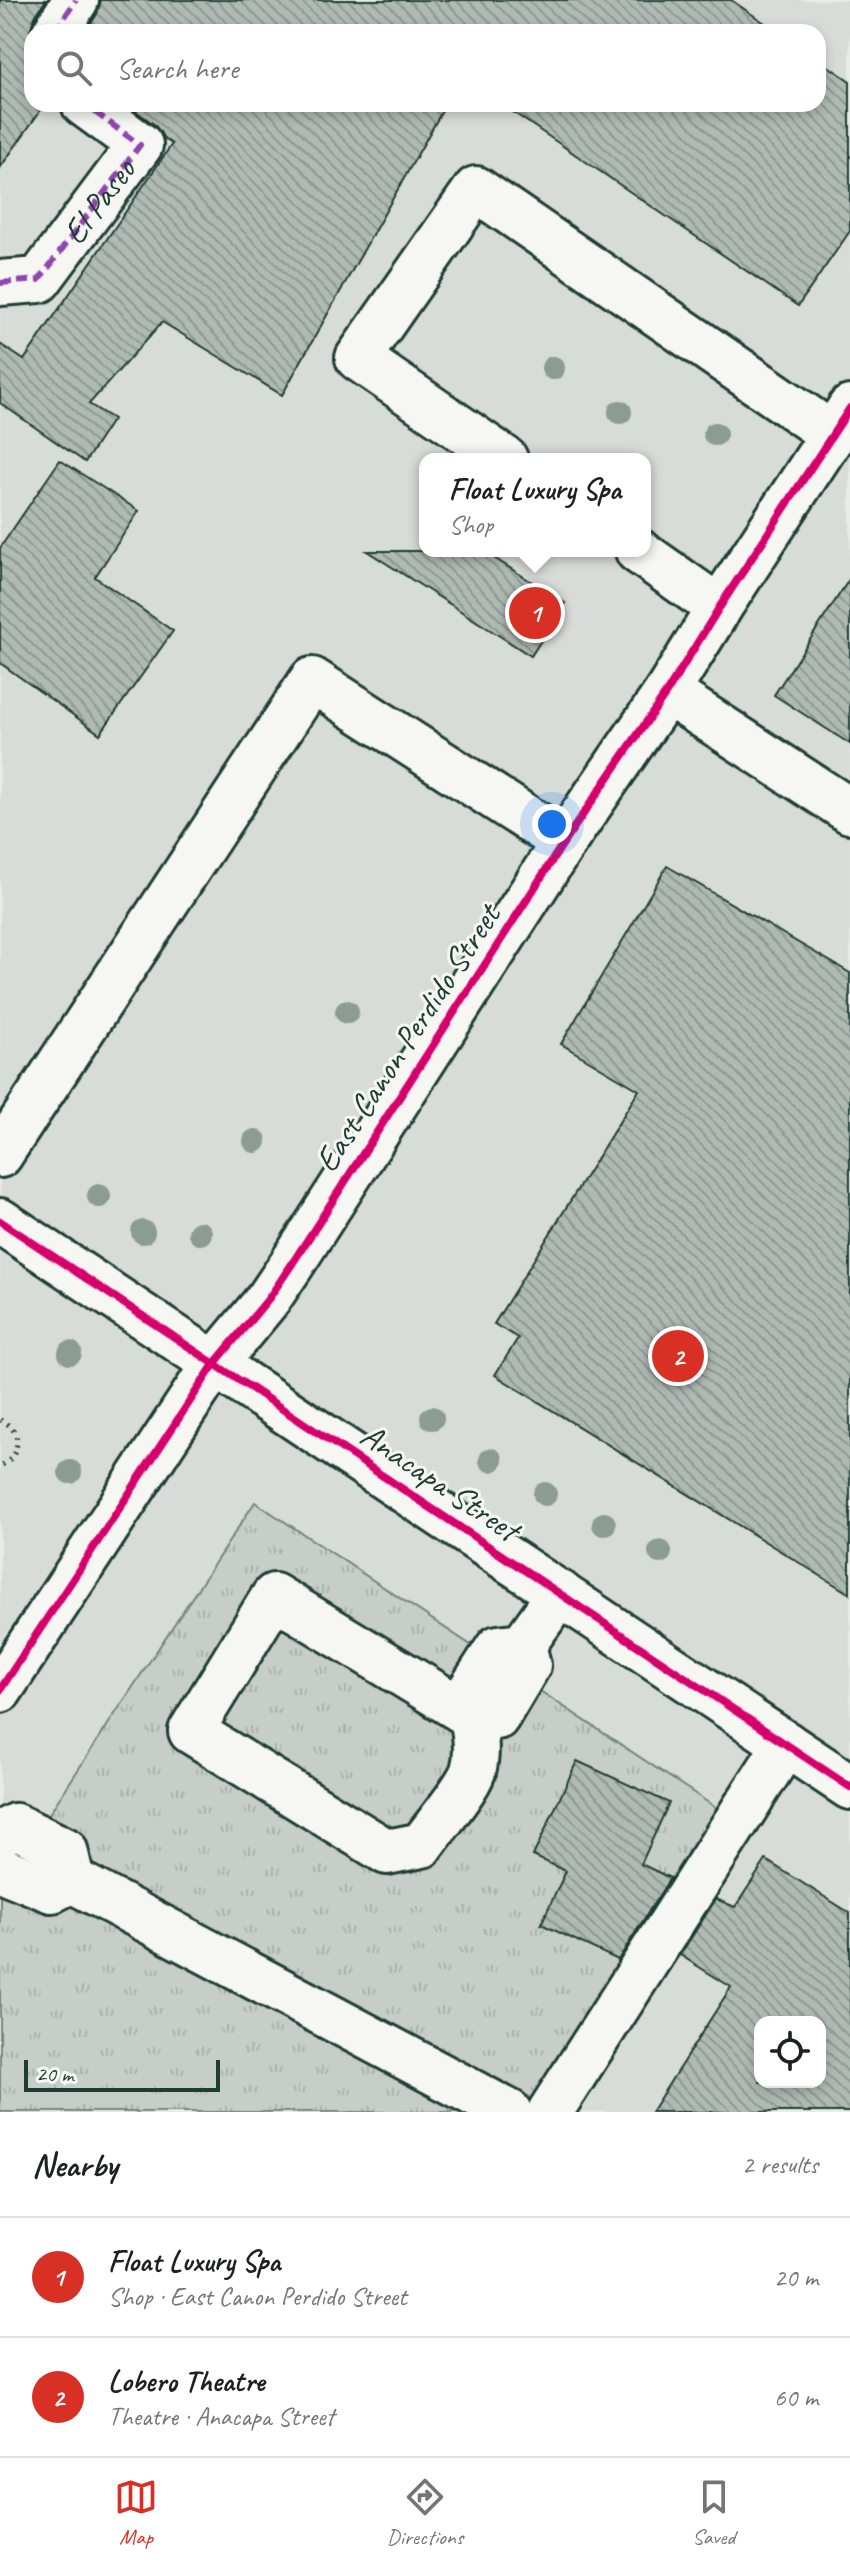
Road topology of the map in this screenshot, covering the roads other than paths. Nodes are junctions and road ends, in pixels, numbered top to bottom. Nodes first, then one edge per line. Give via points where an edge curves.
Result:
1 (76, 0) edge
2 (60, 24) edge
3 (95, 112) edge
4 (0, 283) edge
5 (841, 422) edge
6 (496, 453) edge
7 (647, 557) edge
8 (719, 608) junction
9 (667, 692) junction
10 (830, 782) edge
11 (850, 811) edge
12 (564, 842) junction
13 (0, 1155) edge
14 (0, 1221) edge
15 (215, 1363) junction
16 (560, 1593) junction
17 (0, 1690) edge
18 (473, 1717) junction
19 (786, 1744) junction
20 (850, 1787) edge
21 (0, 1834) edge
22 (0, 1869) edge
23 (72, 1880) junction
24 (509, 2112) edge
25 (550, 2112) edge

1 - 2 street
3 - 4 street, El Paseo via 140,145 39,280
5 - 6 street via 476,189 358,358
5 - 8 street, East Canon Perdido Street
7 - 8 street
8 - 9 street, East Canon Perdido Street
9 - 10 street
9 - 12 street, East Canon Perdido Street
10 - 11 street
12 - 13 street via 312,680
12 - 15 street, East Canon Perdido Street via 269,1298
14 - 15 street, Anacapa Street
15 - 16 street, Anacapa Street
15 - 17 street, East Canon Perdido Street
16 - 18 street via 523,1645 498,1648 467,1696
16 - 19 street, Anacapa Street
18 - 18 street via 274,1596 191,1731 387,1852 422,1845 473,1773
19 - 20 street, Anacapa Street
19 - 25 street
21 - 23 street via 15,1826 65,1850
22 - 23 street via 52,1890
23 - 24 street

